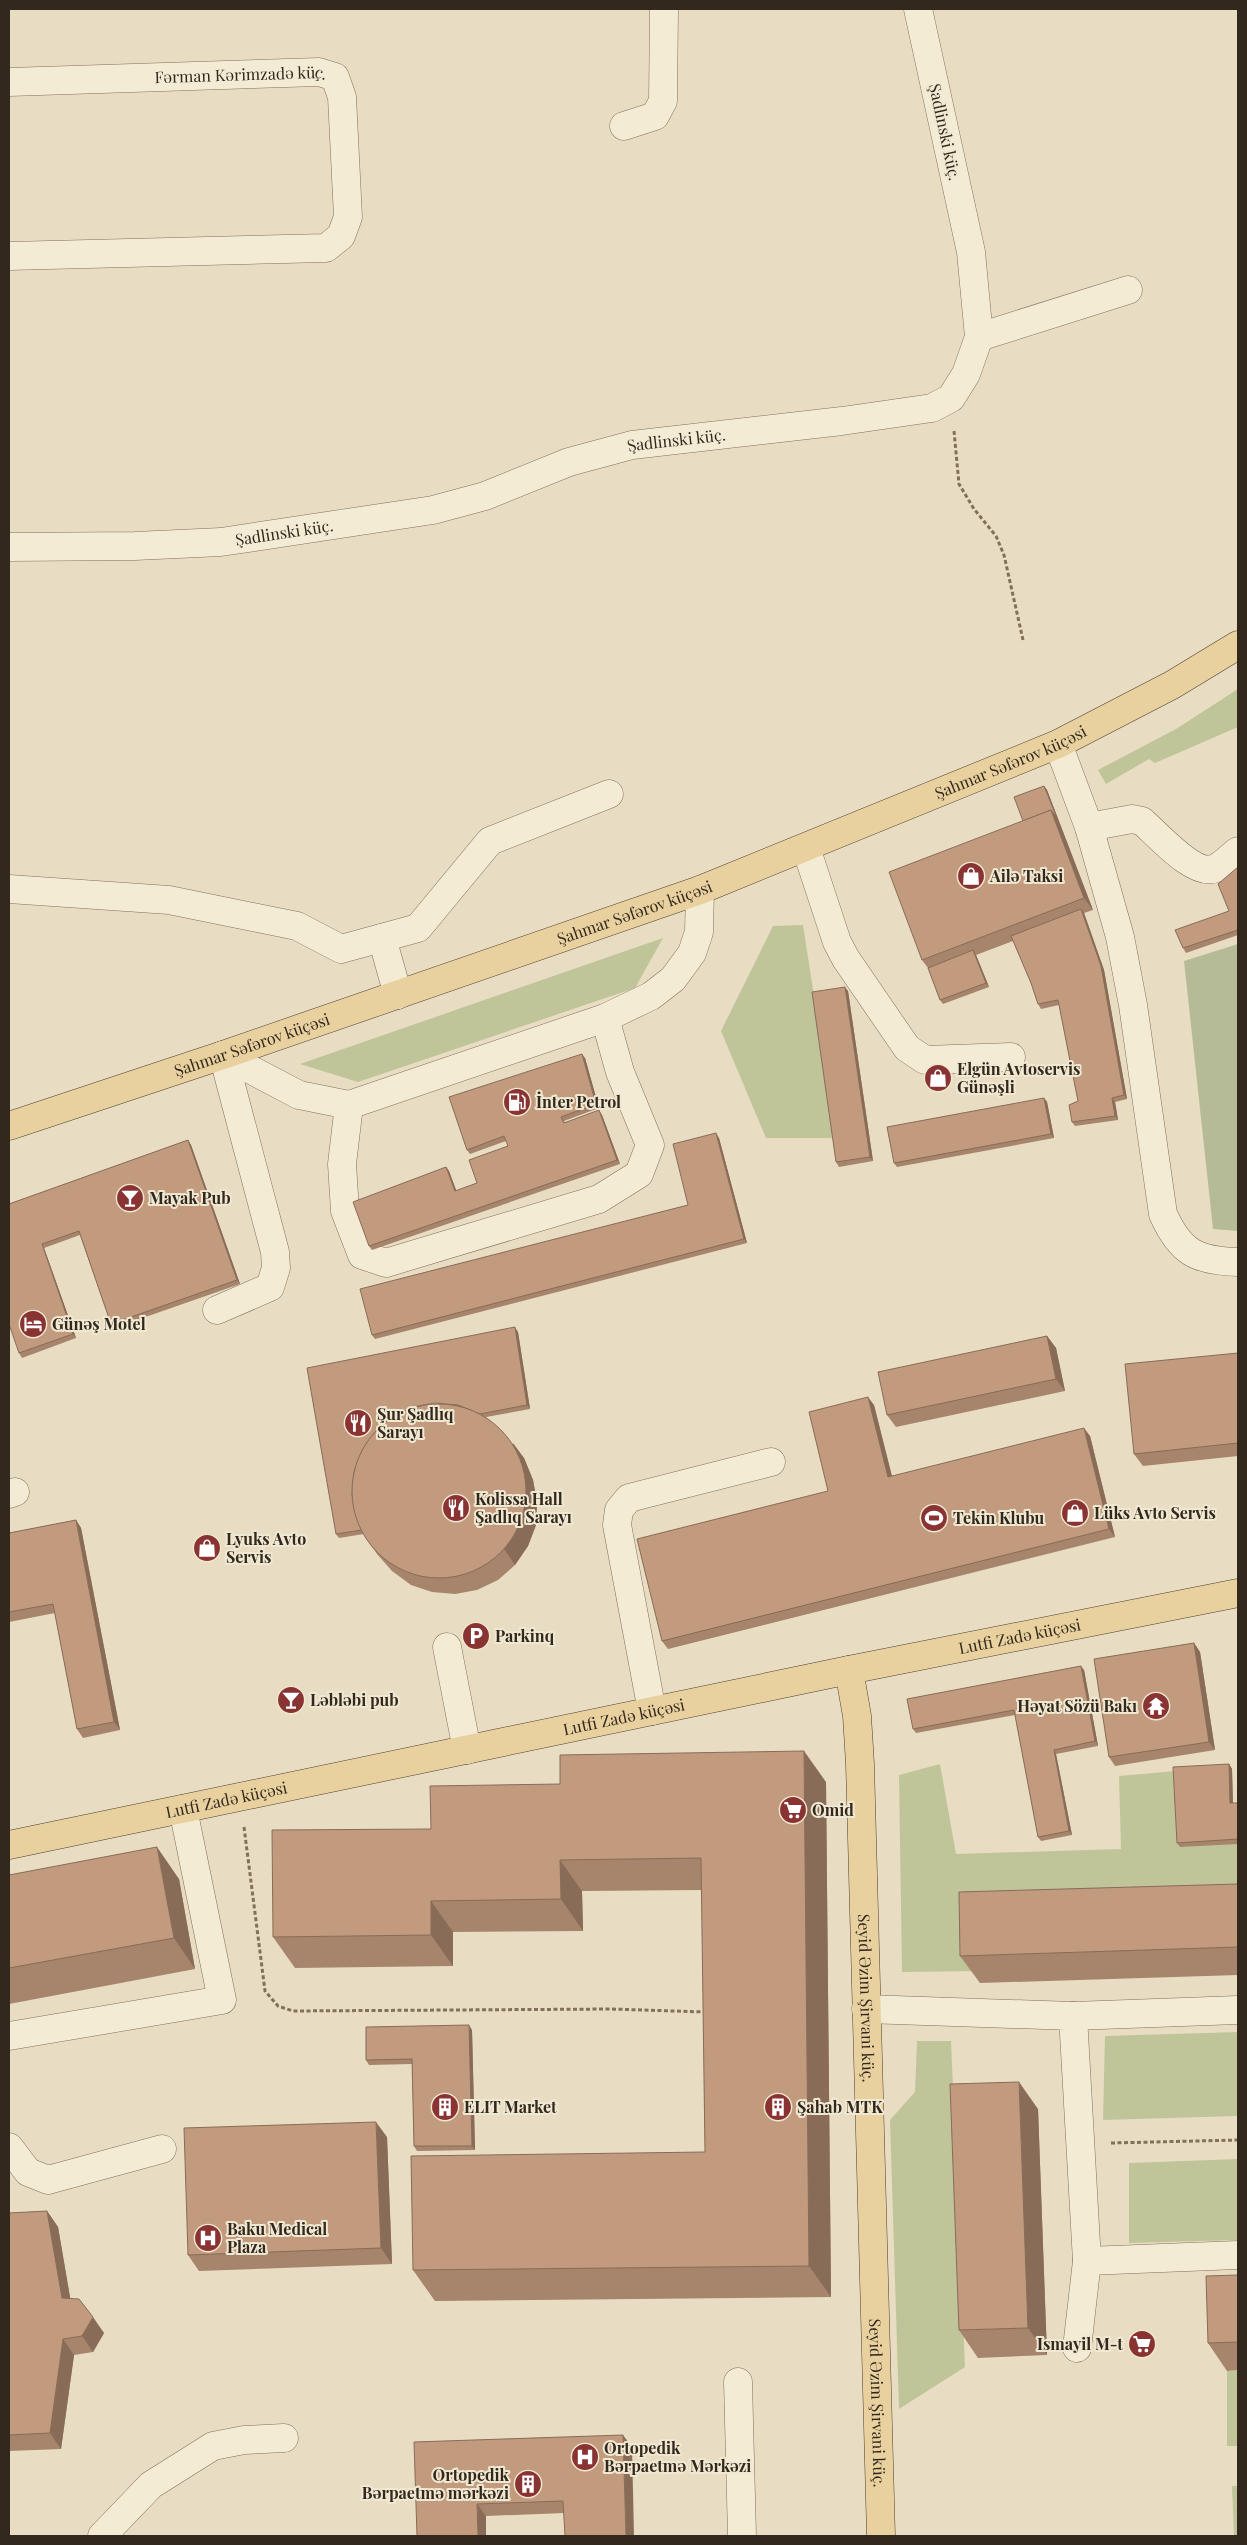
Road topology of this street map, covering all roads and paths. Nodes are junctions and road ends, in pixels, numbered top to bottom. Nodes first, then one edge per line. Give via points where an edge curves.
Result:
1 (664, 9) edge
2 (918, 9) edge
3 (9, 82) edge
4 (624, 126) dead end
5 (9, 256) edge
6 (1128, 290) dead end
7 (978, 337) junction
8 (951, 398) junction
9 (9, 547) edge
10 (1023, 640) dead end
11 (1238, 645) edge
12 (1058, 744) junction
13 (609, 794) dead end
14 (1089, 827) junction
15 (806, 848) junction
16 (1238, 851) edge
17 (9, 889) edge
18 (700, 890) junction
19 (382, 938) junction
20 (398, 995) junction
21 (605, 1018) junction
22 (224, 1055) junction
23 (1011, 1057) dead end
24 (349, 1105) junction
25 (9, 1126) edge
26 (1238, 1262) edge
27 (216, 1310) dead end
28 (771, 1462) dead end
29 (1238, 1593) edge
30 (447, 1647) dead end
31 (849, 1670) junction
32 (652, 1711) junction
33 (467, 1750) junction
34 (240, 1797) junction
35 (183, 1808) junction
36 (9, 1845) edge
37 (866, 2009) junction
38 (1238, 2010) edge
39 (711, 2012) edge
40 (1073, 2016) junction
41 (9, 2036) edge
42 (1238, 2140) edge
43 (1080, 2144) junction
44 (9, 2147) edge
45 (162, 2149) dead end
46 (1238, 2255) edge
47 (1087, 2261) junction
48 (1077, 2348) dead end
49 (738, 2382) dead end
50 (284, 2438) dead end
51 (102, 2536) edge
52 (742, 2536) edge
53 (881, 2536) edge

1 - 4 street via 663,100 656,116
2 - 7 street, Şadlinski küç. via 971,252
3 - 5 street, Fərman Kərimzadə küç. via 319,72 335,77 342,97 348,217 341,236 326,248
6 - 7 street
7 - 8 street, Şadlinski küç. via 966,374
8 - 9 street, Şadlinski küç. via 932,408 632,445 569,462 485,496 433,510 221,542
8 - 10 path via 959,484 996,536 1004,555
11 - 12 main road, Şahmar Səfərov küçəsi via 1172,685
12 - 14 street
12 - 15 main road, Şahmar Səfərov küçəsi
13 - 19 street via 490,841 418,928
14 - 16 street via 1132,819 1142,821 1190,864 1205,870 1215,868
14 - 26 street via 1120,937 1163,1214 1173,1237 1192,1253 1216,1261
15 - 18 main road, Şahmar Səfərov küçəsi
15 - 23 street via 841,950 907,1048 925,1060
17 - 19 street via 169,900 297,926 341,949
18 - 20 main road, Şahmar Səfərov küçəsi
18 - 21 street via 699,932 692,953 673,979 651,996
19 - 20 street
20 - 22 main road, Şahmar Səfərov küçəsi
21 - 24 street
21 - 24 street via 620,1072 650,1145 639,1174 599,1199 386,1263 362,1255 344,1210 342,1164
22 - 24 street via 298,1095
22 - 25 main road, Şahmar Səfərov küçəsi
22 - 27 street via 275,1252 276,1268 270,1286
28 - 32 street via 629,1498 619,1510 617,1525
29 - 31 main road, Lutfi Zadə küçəsi
30 - 33 street
31 - 32 main road, Lutfi Zadə küçəsi
31 - 37 main road, Seyid Əzim Şirvani küç. via 857,1716 860,1764
32 - 33 main road, Lutfi Zadə küçəsi
33 - 34 main road, Lutfi Zadə küçəsi
34 - 35 main road, Lutfi Zadə küçəsi
34 - 39 path via 265,1990 278,2006 293,2011 611,2009
35 - 36 main road, Lutfi Zadə küçəsi
35 - 41 street via 222,2000
37 - 40 street
37 - 53 main road, Seyid Əzim Şirvani küç.
38 - 40 street
40 - 43 street
42 - 43 path
43 - 47 street
44 - 45 street via 28,2172 48,2180
46 - 47 street
47 - 48 street
49 - 52 street
50 - 51 street via 213,2446 151,2485

